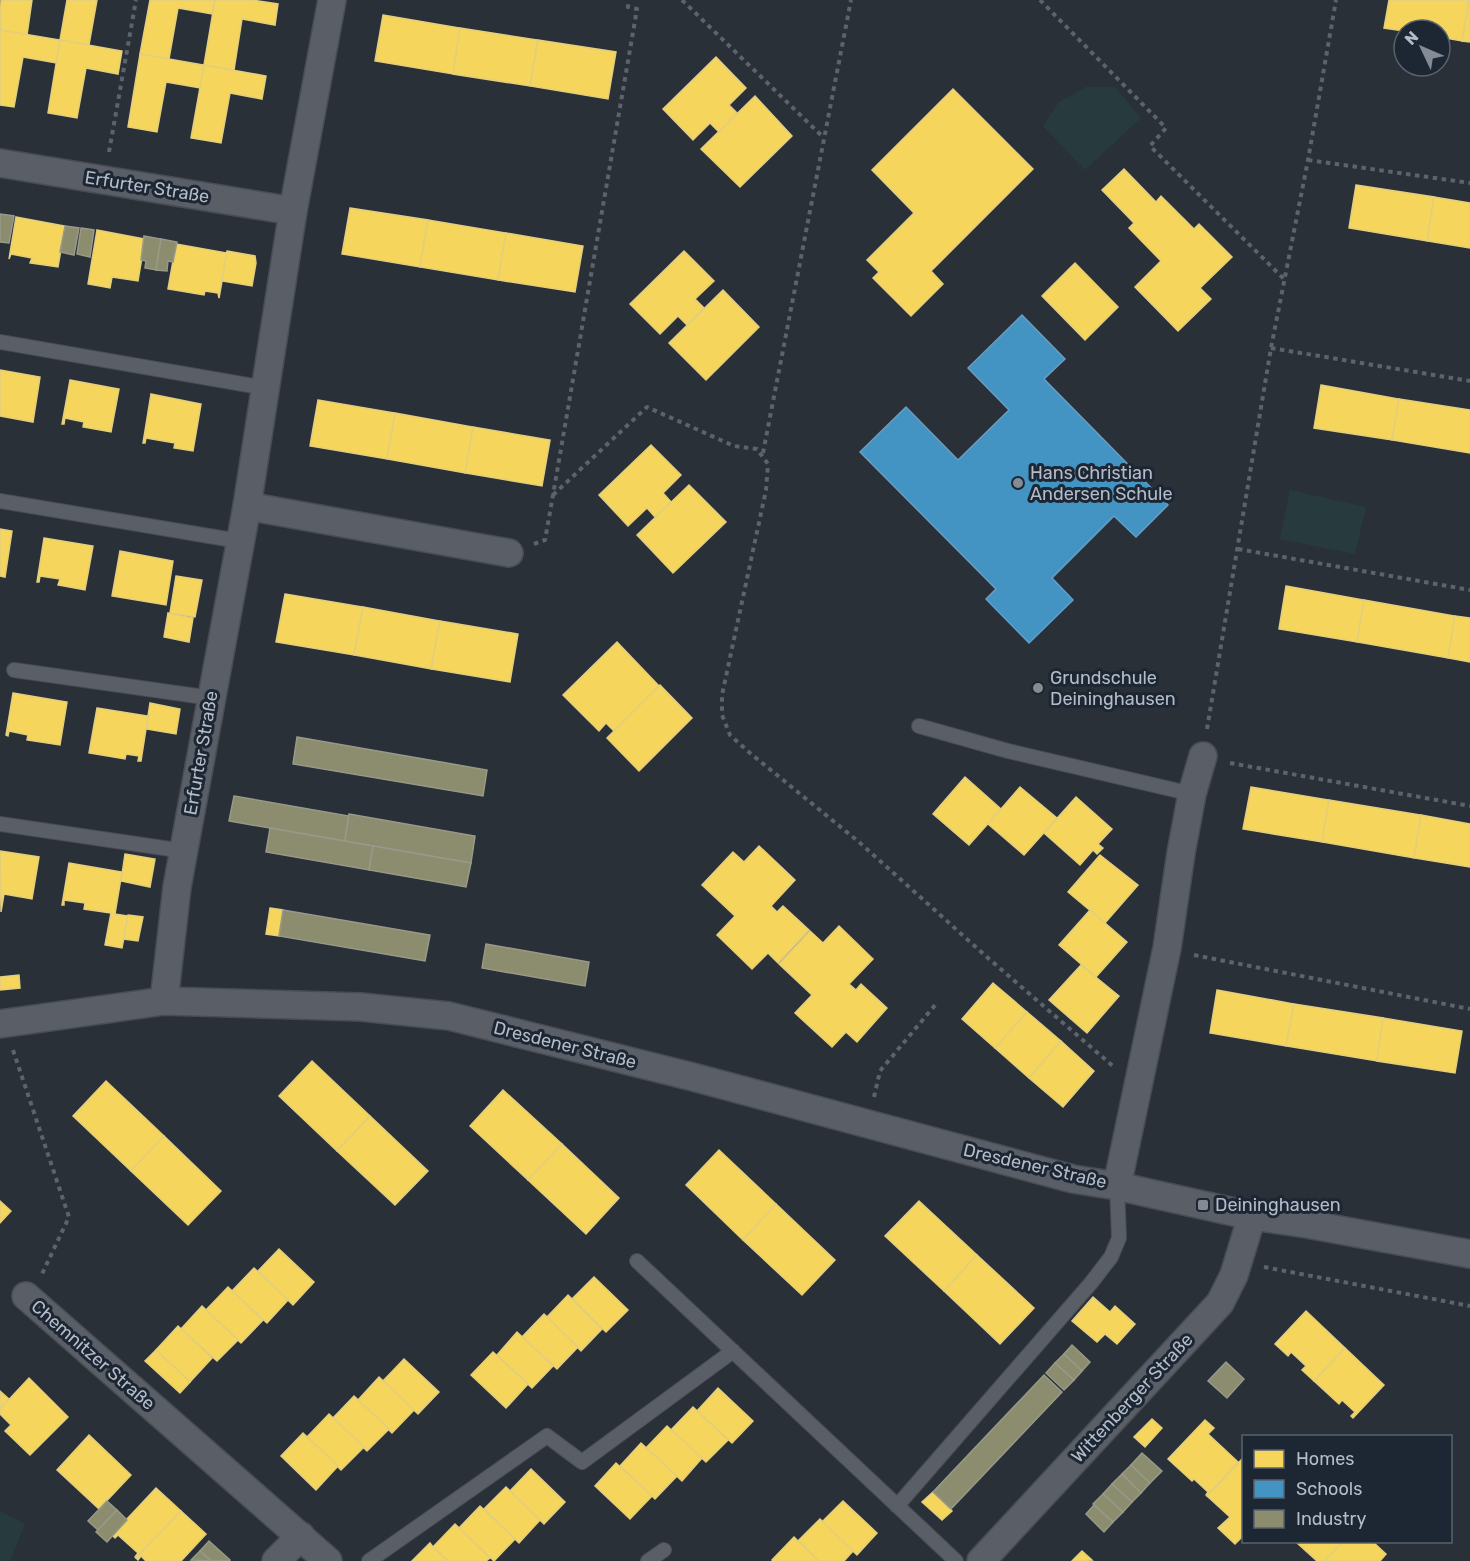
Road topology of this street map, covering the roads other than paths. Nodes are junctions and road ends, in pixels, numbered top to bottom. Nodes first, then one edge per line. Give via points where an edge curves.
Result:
1 (332, 0) edge
2 (0, 163) edge
3 (293, 211) junction
4 (0, 342) edge
5 (265, 388) junction
6 (0, 501) edge
7 (247, 506) junction
8 (239, 541) junction
9 (509, 553) road end
10 (14, 670) dead end
11 (211, 698) junction
12 (919, 726) dead end
13 (1203, 756) road end
14 (1192, 794) junction
15 (0, 824) edge
16 (184, 851) junction
17 (164, 1001) junction
18 (2, 1024) edge
19 (1117, 1186) junction
20 (1252, 1216) junction
21 (1470, 1254) edge
22 (637, 1261) dead end
23 (26, 1296) road end
24 (733, 1351) junction
25 (897, 1506) junction
26 (300, 1536) junction
27 (664, 1550) dead end
28 (276, 1561) edge
29 (328, 1561) edge
30 (369, 1561) edge
31 (648, 1561) edge
32 (956, 1561) edge
33 (981, 1561) edge

1 - 3 street, Erfurter Straße
2 - 3 street, Erfurter Straße
3 - 5 street, Erfurter Straße
4 - 5 lane
5 - 7 street, Erfurter Straße
6 - 8 lane
7 - 8 street, Erfurter Straße
7 - 9 street
8 - 11 street, Erfurter Straße
10 - 11 lane
11 - 16 street, Erfurter Straße
12 - 14 lane
13 - 14 street, Dresdener Straße
14 - 19 street, Dresdener Straße via 1167,948
15 - 16 lane
16 - 17 street, Erfurter Straße
17 - 18 street, Dresdener Straße
17 - 19 street, Dresdener Straße via 361,1007 449,1016 1073,1179
19 - 20 street, Dresdener Straße
19 - 25 lane via 1119,1238 1111,1257
20 - 21 street, Dresdener Straße
20 - 33 street, Wittenberger Straße via 1220,1303
22 - 24 lane
23 - 26 street, Chemnitzer Straße
24 - 25 lane
24 - 30 lane via 582,1462 547,1436
25 - 32 lane
26 - 28 street
26 - 29 street, Chemnitzer Straße
27 - 31 lane

